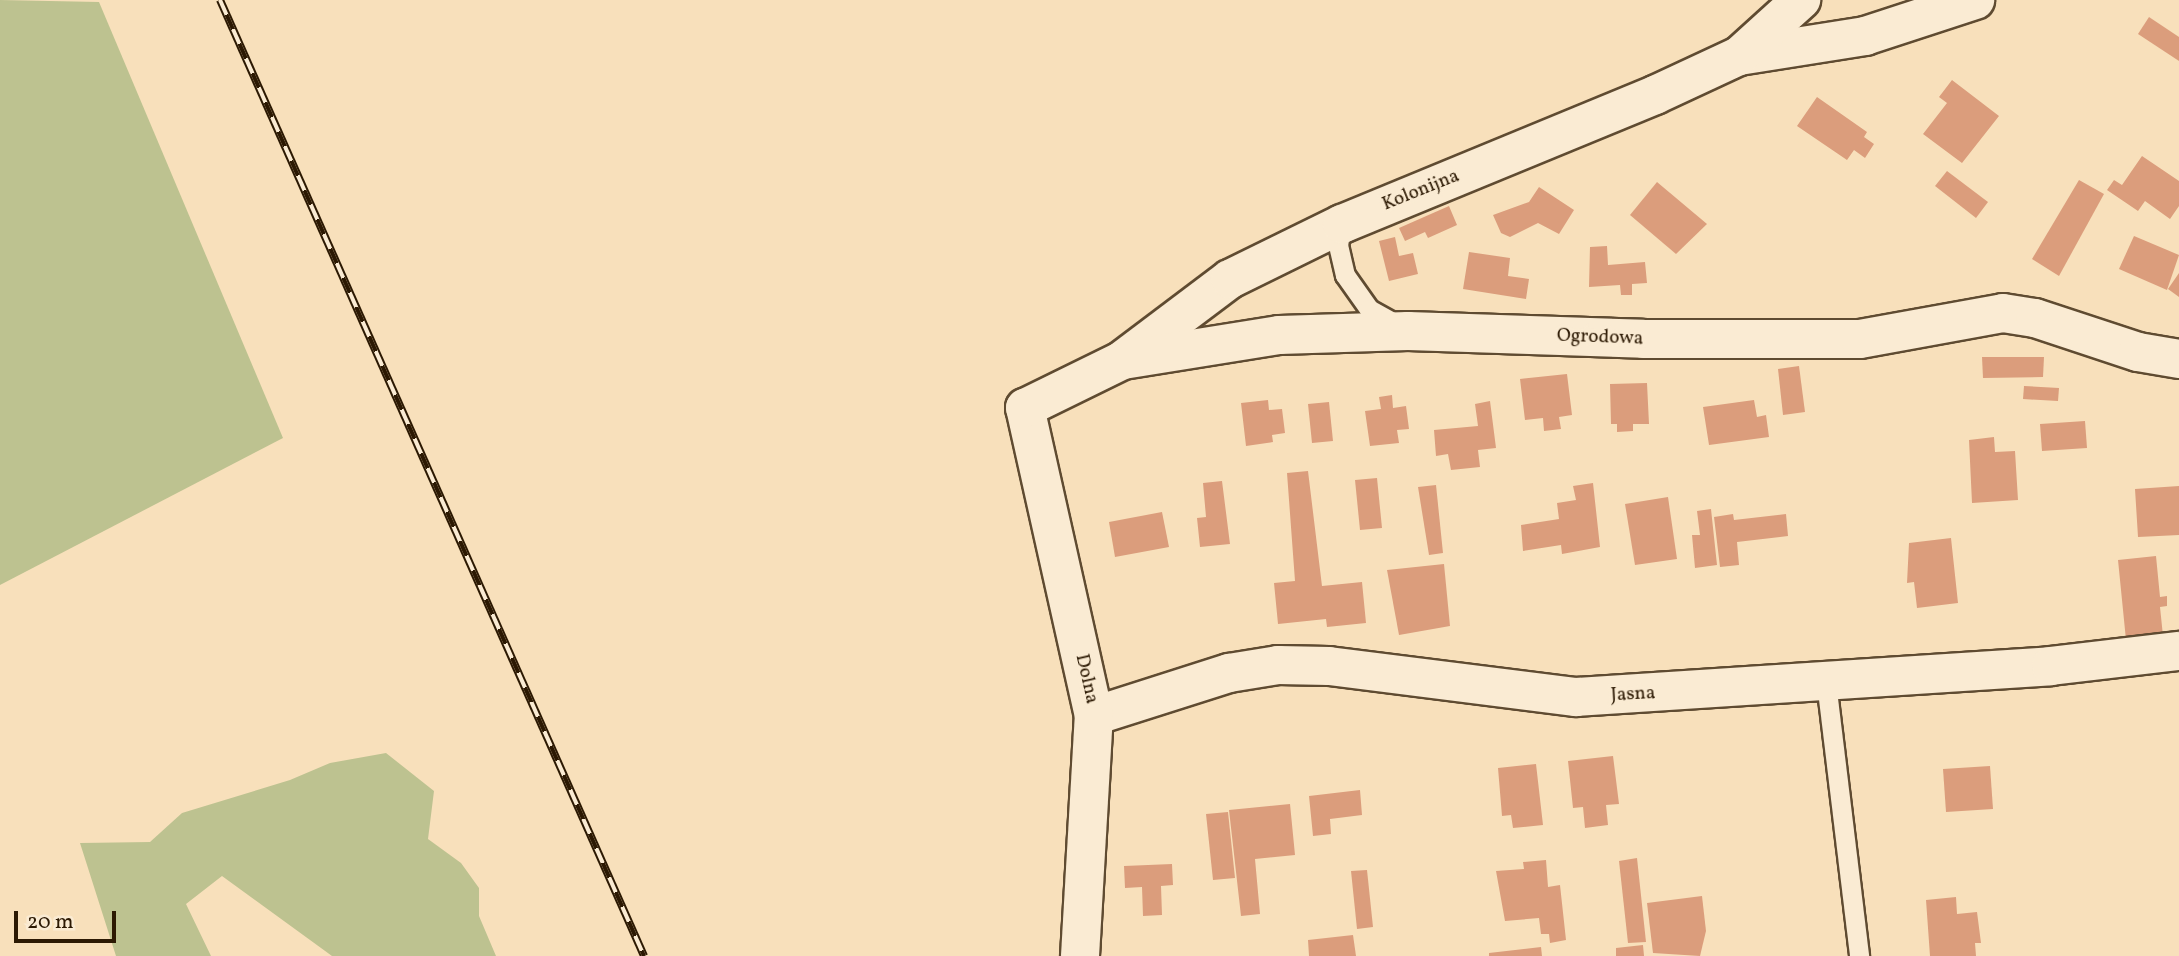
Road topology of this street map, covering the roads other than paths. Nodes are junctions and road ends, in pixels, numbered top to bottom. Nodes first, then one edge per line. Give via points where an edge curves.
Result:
1 (1801, 0) edge
2 (1975, 0) edge
3 (1739, 56) junction
4 (1342, 224) junction
5 (1408, 331) junction
6 (2179, 359) edge
7 (1123, 360) junction
8 (1025, 408) joint
9 (2179, 651) edge
10 (1826, 682) junction
11 (1094, 716) junction
12 (1080, 956) edge
13 (1859, 956) edge

1 - 3 street, Kolonijna
2 - 3 street, Kolonijna via 1865,36
3 - 4 street, Kolonijna
4 - 5 lane via 1338,245 1345,275 1369,309
4 - 7 street, Kolonijna via 1230,279
5 - 6 street, Ogrodowa via 1643,339 1860,338 2003,313 2035,318 2138,352
5 - 7 street, Ogrodowa via 1279,335
7 - 8 street, Ogrodowa
8 - 11 street, Dolna
9 - 10 street, Jasna
10 - 11 street, Jasna via 1576,697 1329,666 1278,665 1229,673
10 - 13 lane
11 - 12 street, Dolna

